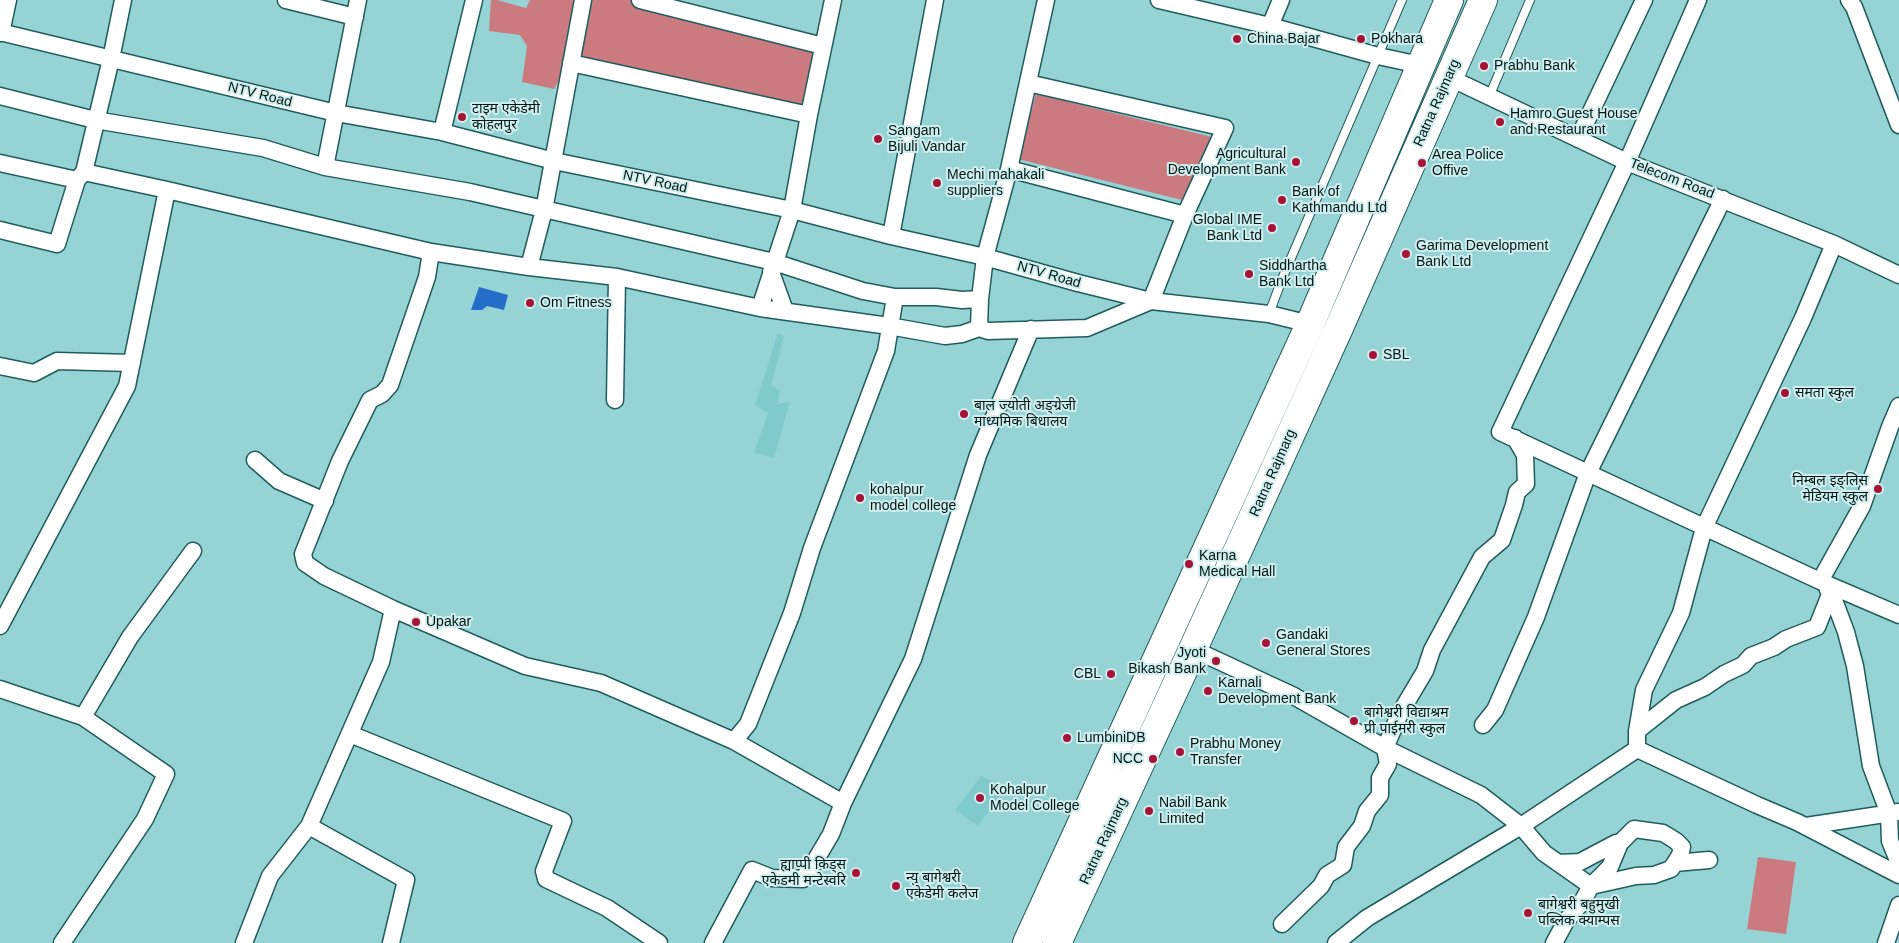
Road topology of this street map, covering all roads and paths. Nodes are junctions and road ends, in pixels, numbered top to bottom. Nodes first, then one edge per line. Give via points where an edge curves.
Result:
1 (8, 0) edge
2 (123, 0) edge
3 (286, 0) edge
4 (358, 0) edge
5 (474, 0) edge
6 (583, 0) edge
7 (640, 0) edge
8 (833, 0) edge
9 (935, 0) edge
10 (1046, 0) edge
11 (1158, 0) edge
12 (1280, 0) edge
13 (1402, 0) edge
14 (1449, 0) edge
15 (1483, 0) edge
16 (1530, 0) edge
17 (1644, 0) edge
18 (1698, 0) edge
19 (1849, 0) edge
20 (355, 17) junction
21 (1270, 26) junction
22 (0, 33) edge
23 (823, 46) junction
24 (1378, 56) junction
25 (111, 59) junction
26 (571, 62) junction
27 (1420, 64) junction
28 (1448, 77) junction
29 (1028, 83) junction
30 (0, 96) edge
31 (1489, 97) junction
32 (336, 113) junction
33 (809, 115) junction
34 (95, 120) junction
35 (1899, 125) edge
36 (442, 132) junction
37 (1578, 139) junction
38 (554, 161) junction
39 (1627, 162) junction
40 (0, 163) edge
41 (325, 167) junction
42 (1009, 169) junction
43 (80, 176) junction
44 (167, 190) junction
45 (1723, 199) junction
46 (544, 210) junction
47 (792, 210) junction
48 (1185, 215) junction
49 (0, 230) edge
50 (891, 236) junction
51 (1834, 244) junction
52 (431, 252) junction
53 (986, 257) junction
54 (529, 267) junction
55 (773, 267) junction
56 (1899, 275) edge
57 (617, 277) junction
58 (895, 296) junction
59 (980, 300) junction
60 (1151, 301) junction
61 (760, 308) junction
62 (785, 311) junction
63 (1269, 314) junction
64 (1310, 324) junction
65 (890, 326) junction
66 (979, 328) junction
67 (1031, 329) junction
68 (132, 363) junction
69 (0, 366) edge
70 (615, 400) dead end
71 (1899, 406) edge
72 (1894, 430) edge
73 (1515, 438) junction
74 (255, 460) dead end
75 (1588, 474) junction
76 (325, 501) junction
77 (1704, 528) junction
78 (193, 551) dead end
79 (1825, 587) junction
80 (393, 609) junction
81 (1899, 615) edge
82 (0, 626) edge
83 (1193, 649) junction
84 (0, 689) edge
85 (83, 717) junction
86 (1483, 726) dead end
87 (1637, 731) junction
88 (350, 734) junction
89 (734, 741) junction
90 (1384, 748) junction
91 (1637, 749) junction
92 (843, 803) junction
93 (1894, 813) edge
94 (309, 826) junction
95 (1521, 826) junction
96 (1806, 826) junction
97 (1620, 843) junction
98 (1709, 860) dead end
99 (1899, 862) edge
100 (1558, 863) junction
101 (1675, 863) junction
102 (1899, 875) edge
103 (1591, 886) junction
104 (1899, 905) edge
105 (1282, 924) dead end
106 (62, 943) edge
107 (244, 943) edge
108 (391, 943) edge
109 (659, 943) edge
110 (713, 943) edge
111 (1026, 943) edge
112 (1057, 943) edge
113 (1336, 943) edge
114 (1554, 943) edge
115 (1886, 943) edge

1 - 22 street
2 - 25 street
3 - 20 street
4 - 20 street
5 - 36 street
6 - 26 street
7 - 23 street
8 - 23 street
9 - 50 street
10 - 29 street
11 - 21 street
12 - 21 street
13 - 24 lane
14 - 27 highway, Ratna Rajmarg
15 - 28 highway, Ratna Rajmarg
16 - 31 lane
17 - 37 street
18 - 39 street
19 - 35 street
20 - 32 street
21 - 24 street
22 - 25 street, NTV Road
23 - 33 street
24 - 27 street
24 - 63 lane
25 - 32 street, NTV Road
25 - 34 street
26 - 33 street
26 - 38 street
27 - 64 highway, Ratna Rajmarg
28 - 31 street, Telecom Road
28 - 83 highway, Ratna Rajmarg via 1338,330
29 - 42 street
29 - 48 street via 1225,128
30 - 34 street
31 - 37 street, Telecom Road
32 - 36 street, NTV Road
32 - 41 street
33 - 47 street
34 - 41 street via 263,148
34 - 43 street
36 - 38 street, NTV Road
37 - 39 street, Telecom Road
38 - 46 street
38 - 47 street, NTV Road
39 - 45 street, Telecom Road
39 - 73 street via 1500,432
40 - 43 street
41 - 46 street via 441,186
42 - 48 street
42 - 53 street
43 - 44 street
43 - 49 street via 57,244
44 - 52 street
44 - 68 street
45 - 51 street, Telecom Road
45 - 75 street
46 - 54 street
46 - 55 street
47 - 50 street, NTV Road
47 - 55 street
48 - 60 street
50 - 53 street, NTV Road
51 - 56 street, Telecom Road
51 - 77 street via 1803,318
52 - 54 street
52 - 76 street via 428,277 390,385 370,400 340,461
53 - 59 street
53 - 60 street, NTV Road
54 - 57 street
55 - 58 street via 863,291
55 - 61 street
55 - 62 street
57 - 61 street
57 - 70 street
58 - 59 street
58 - 65 street
59 - 66 street
60 - 63 street, NTV Road
60 - 67 street via 1087,328
61 - 62 street
62 - 65 street
63 - 64 street, NTV Road
64 - 111 highway, Ratna Rajmarg
65 - 66 street via 946,336
65 - 89 street via 886,350 812,548 792,613 748,724
66 - 67 street via 988,331
67 - 92 street via 978,456 913,658
68 - 69 street via 57,361 34,372
68 - 82 street via 127,386
71 - 72 street
72 - 79 street
73 - 75 street
73 - 90 street via 1525,455 1526,484 1517,492 1502,540 1482,557 1452,610 1425,671
74 - 76 street via 279,481
75 - 77 street
75 - 86 street via 1536,617 1494,710
76 - 80 street via 303,554 306,563 324,576
77 - 79 street
77 - 87 street via 1682,613 1644,690
78 - 85 street via 130,637
79 - 81 street
79 - 87 street via 1817,628 1752,656 1705,688 1676,700
79 - 93 street via 1846,632 1855,666 1871,766
80 - 88 street via 381,662
80 - 89 street via 524,666 601,683
83 - 90 street via 1292,695
83 - 112 highway, Ratna Rajmarg
84 - 85 street
85 - 106 street via 166,774 145,820
87 - 91 street
88 - 94 street
88 - 109 street via 563,821 544,871 546,879 607,908
89 - 92 street
90 - 95 street via 1481,795
90 - 105 street via 1388,764 1380,778 1380,795 1346,847 1343,865 1327,875 1321,886
91 - 95 street
91 - 96 street
92 - 110 street via 831,834 803,879 772,878 752,870
93 - 96 street
93 - 99 street via 1890,841
94 - 107 street via 270,876
94 - 108 street via 406,880
95 - 100 street via 1544,853
95 - 113 street via 1368,918
96 - 102 street
97 - 100 street via 1580,862
97 - 101 street via 1634,829 1663,833 1682,847
97 - 103 street via 1610,867
98 - 101 street
100 - 103 street
101 - 103 street via 1670,869 1654,875
103 - 114 street
104 - 115 street

